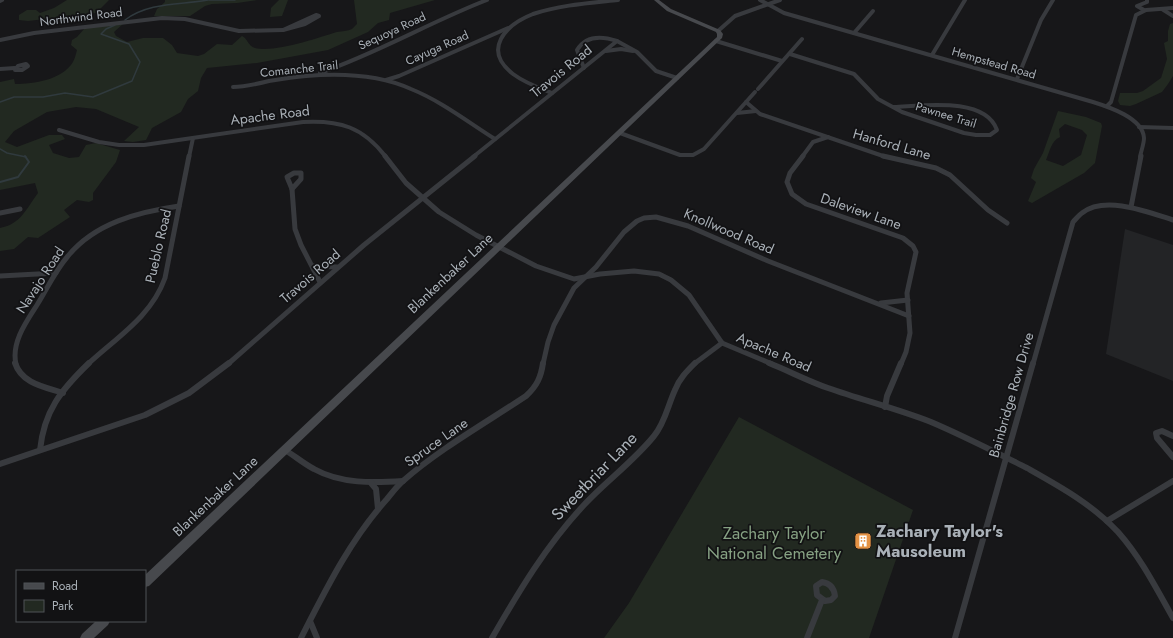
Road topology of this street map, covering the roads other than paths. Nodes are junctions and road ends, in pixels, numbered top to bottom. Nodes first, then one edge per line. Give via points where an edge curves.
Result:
1 (486, 0) edge
2 (618, 0) edge
3 (656, 0) edge
4 (760, 0) edge
5 (780, 0) edge
6 (965, 0) edge
7 (1053, 0) edge
8 (1147, 0) edge
9 (768, 4) junction
10 (1173, 8) edge
11 (1162, 9) junction
12 (873, 10) dead end
13 (1144, 10) junction
14 (1173, 16) edge
15 (510, 27) junction
16 (283, 30) junction
17 (718, 31) junction
18 (854, 33) junction
19 (484, 38) junction
20 (802, 39) dead end
21 (0, 40) edge
22 (617, 41) junction
23 (716, 41) junction
24 (499, 42) junction
25 (605, 51) junction
26 (637, 52) junction
27 (790, 54) junction
28 (932, 55) junction
29 (580, 58) junction
30 (594, 60) junction
31 (782, 61) junction
32 (350, 62) junction
33 (15, 68) dead end
34 (584, 68) junction
35 (0, 69) edge
36 (353, 75) junction
37 (310, 76) junction
38 (399, 76) junction
39 (677, 78) junction
40 (1017, 79) junction
41 (386, 80) junction
42 (400, 85) junction
43 (233, 87) dead end
44 (552, 93) junction
45 (746, 102) junction
46 (1107, 106) junction
47 (894, 107) junction
48 (756, 112) junction
49 (736, 113) junction
50 (1139, 127) junction
51 (1173, 128) edge
52 (59, 130) dead end
53 (807, 130) junction
54 (620, 133) junction
55 (828, 137) junction
56 (193, 138) junction
57 (495, 139) junction
58 (813, 142) junction
59 (292, 189) dead end
60 (423, 198) junction
61 (179, 206) junction
62 (1131, 207) junction
63 (20, 209) dead end
64 (0, 213) edge
65 (1173, 220) edge
66 (1008, 223) dead end
67 (499, 248) junction
68 (313, 266) junction
69 (338, 267) junction
70 (56, 273) junction
71 (0, 276) edge
72 (587, 276) junction
73 (320, 282) junction
74 (908, 300) junction
75 (880, 303) junction
76 (909, 316) junction
77 (722, 343) junction
78 (63, 393) junction
79 (885, 406) junction
80 (1173, 436) edge
81 (40, 450) junction
82 (285, 450) junction
83 (1173, 457) edge
84 (1006, 458) junction
85 (0, 464) edge
86 (403, 481) junction
87 (1173, 481) edge
88 (371, 483) junction
89 (378, 509) junction
90 (1107, 521) junction
91 (146, 581) edge
92 (822, 600) dead end
93 (1173, 618) edge
94 (310, 621) junction
95 (103, 622) edge
96 (86, 638) edge
97 (301, 638) edge
98 (317, 638) edge
99 (492, 638) edge
100 (807, 638) edge
101 (955, 638) edge

1 - 32 street, Sequoya Road
2 - 15 street, Cayuga Road via 546,11 529,16
3 - 17 street via 669,10
4 - 9 street, Hempstead Road
5 - 9 street
6 - 28 street
7 - 40 street via 1039,21
8 - 13 street via 1137,6
9 - 17 street via 735,16
9 - 18 street, Hempstead Road via 784,13
10 - 11 street
11 - 13 street
11 - 14 street
12 - 18 street
13 - 46 street via 1135,16
15 - 19 street, Cayuga Road
15 - 24 street
16 - 16 street, Northwind Road via 304,25 319,16 311,16
16 - 21 street, Northwind Road via 239,31 185,19 162,18 34,33
17 - 23 street via 720,35
18 - 28 street, Hempstead Road
19 - 24 street, Cayuga Road
19 - 38 street, Cayuga Road
20 - 27 street
22 - 25 street, Travois Road
22 - 26 street
22 - 29 street via 599,37 582,42 577,50
23 - 31 street
23 - 39 street, Blankenbaker Lane
24 - 44 street via 498,55 506,67 518,77
25 - 26 street, Travois Road via 621,49
25 - 30 street, Travois Road
26 - 39 street via 656,71
27 - 31 street
27 - 47 street, Pawnee Trail via 854,74 878,99
28 - 40 street, Hempstead Road
29 - 30 street
29 - 34 street
30 - 34 street, Travois Road
31 - 45 street
32 - 36 street, Sequoya Road via 349,69
32 - 37 street, Sequoya Road
33 - 35 street
34 - 44 street, Travois Road
36 - 37 street, Comanche Trail
36 - 41 street, Comanche Trail
37 - 43 street, Comanche Trail
38 - 41 street, Cayuga Road
38 - 42 street, Cayuga Road
39 - 54 street, Blankenbaker Lane
40 - 46 street, Hempstead Road
41 - 42 street, Comanche Trail
42 - 57 street, Comanche Trail via 432,99
44 - 57 street, Travois Road
45 - 48 street, Hanford Lane
45 - 49 street
46 - 50 street, Hempstead Road via 1126,116
47 - 47 street, Pawnee Trail via 905,113 975,135 990,136 997,130 995,123 988,117 952,105
48 - 49 street, Hanford Lane
48 - 53 street, Hanford Lane
49 - 54 street via 704,149 693,155 676,154
50 - 51 street
50 - 62 street via 1144,136 1144,143
52 - 56 street, Apache Road via 119,145 151,144
53 - 55 street, Hanford Lane
53 - 58 street
54 - 67 street, Blankenbaker Lane
55 - 58 street
55 - 66 street, Hanford Lane via 892,159 942,170 991,213
56 - 60 street, Apache Road via 303,122 324,121 344,125 371,140 403,180
56 - 61 street, Pueblo Road
57 - 60 street, Travois Road
58 - 74 street, Daleview Lane via 788,177 790,191 810,206 896,235 910,243 916,256 908,283
59 - 68 street via 295,229
60 - 67 street, Apache Road via 455,222
60 - 69 street, Travois Road
61 - 70 street, Navajo Road via 144,212 103,228 72,251
61 - 78 street, Pueblo Road via 165,278 158,296 142,317 91,361
62 - 65 street, Bainbridge Row Drive
62 - 84 street, Bainbridge Row Drive via 1096,206 1083,211 1073,222
63 - 64 street
67 - 72 street, Apache Road via 559,275 574,279
67 - 82 street, Blankenbaker Lane
68 - 69 street
68 - 73 street
69 - 73 street, Travois Road
70 - 71 street
70 - 78 street, Navajo Road via 22,331 17,342 15,361 18,369 28,380 38,386
72 - 75 street, Knollwood Road via 634,223 644,218 659,217
72 - 77 street, Apache Road via 639,270 654,272 668,278 689,295
72 - 86 street, Spruce Lane via 578,284 556,318 541,378 532,392
73 - 81 street, Travois Road via 232,361 189,393 145,415
74 - 75 street, Knollwood Road
74 - 76 street, Daleview Lane
75 - 76 street, Knollwood Road
76 - 79 street, Daleview Lane via 908,346
77 - 79 street, Apache Road via 826,387
77 - 99 street, Sweetbriar Lane via 688,368 675,390 658,431 596,491 562,530 538,562
78 - 81 street via 46,420
79 - 84 street, Apache Road via 930,422
80 - 83 street via 1162,431 1156,433 1157,438
81 - 85 street, Travois Road
82 - 88 street via 328,475
82 - 91 street, Blankenbaker Lane
84 - 90 street, Apache Road via 1068,490
84 - 101 street, Bainbridge Row Drive
86 - 88 street
86 - 89 street, Spruce Lane
87 - 90 street
88 - 89 street via 376,489
89 - 94 street, Spruce Lane via 350,546
90 - 93 street, Apache Road via 1135,552
92 - 100 street
94 - 97 street, Spruce Lane
94 - 98 street
95 - 96 street

